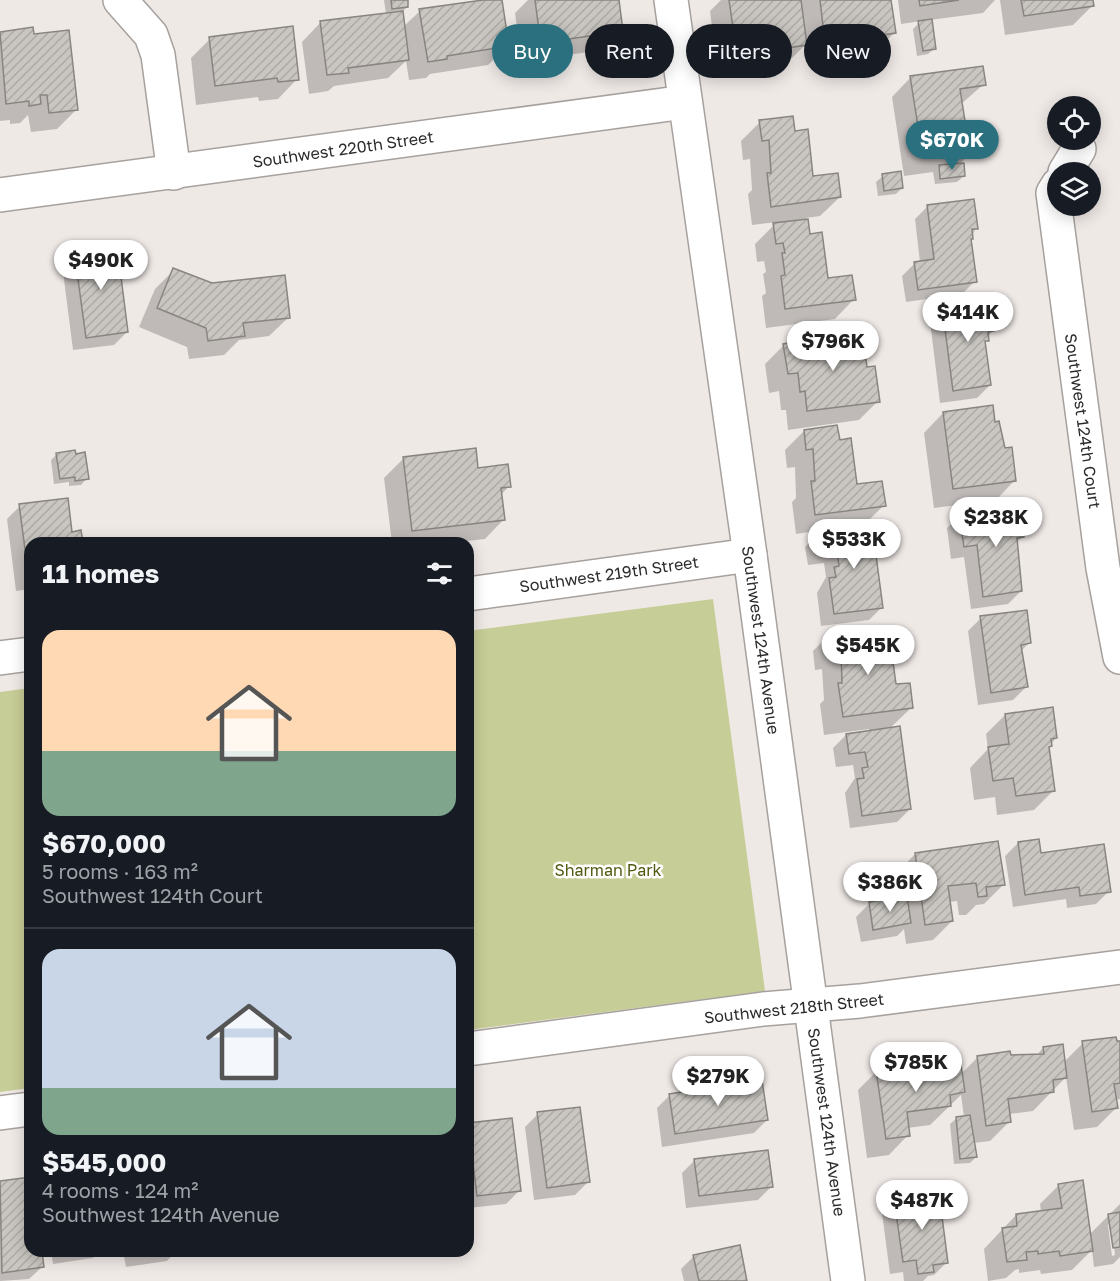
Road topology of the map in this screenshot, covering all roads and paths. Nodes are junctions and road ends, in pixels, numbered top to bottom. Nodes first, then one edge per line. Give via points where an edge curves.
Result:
1 (120, 0) edge
2 (671, 0) edge
3 (685, 102) junction
4 (174, 172) junction
5 (0, 195) edge
6 (1056, 216) edge
7 (750, 555) junction
8 (474, 593) edge
9 (1116, 622) edge
10 (24, 655) edge
11 (1120, 657) edge
12 (0, 658) edge
13 (1120, 967) edge
14 (812, 1005) junction
15 (474, 1048) edge
16 (24, 1109) edge
17 (0, 1113) edge
18 (848, 1281) edge

1 - 4 street via 151,35 158,55
2 - 3 street, Southwest 124th Avenue
3 - 4 street, Southwest 220th Street
3 - 7 street, Southwest 124th Avenue
4 - 5 street, Southwest 220th Street
6 - 9 street, Southwest 124th Court via 1103,568
7 - 8 street, Southwest 219th Street
7 - 14 street, Southwest 124th Avenue
9 - 11 street, Southwest 124th Court
10 - 12 street
13 - 14 street, Southwest 218th Street
14 - 15 street, Southwest 218th Street
14 - 18 street, Southwest 124th Avenue
16 - 17 street

